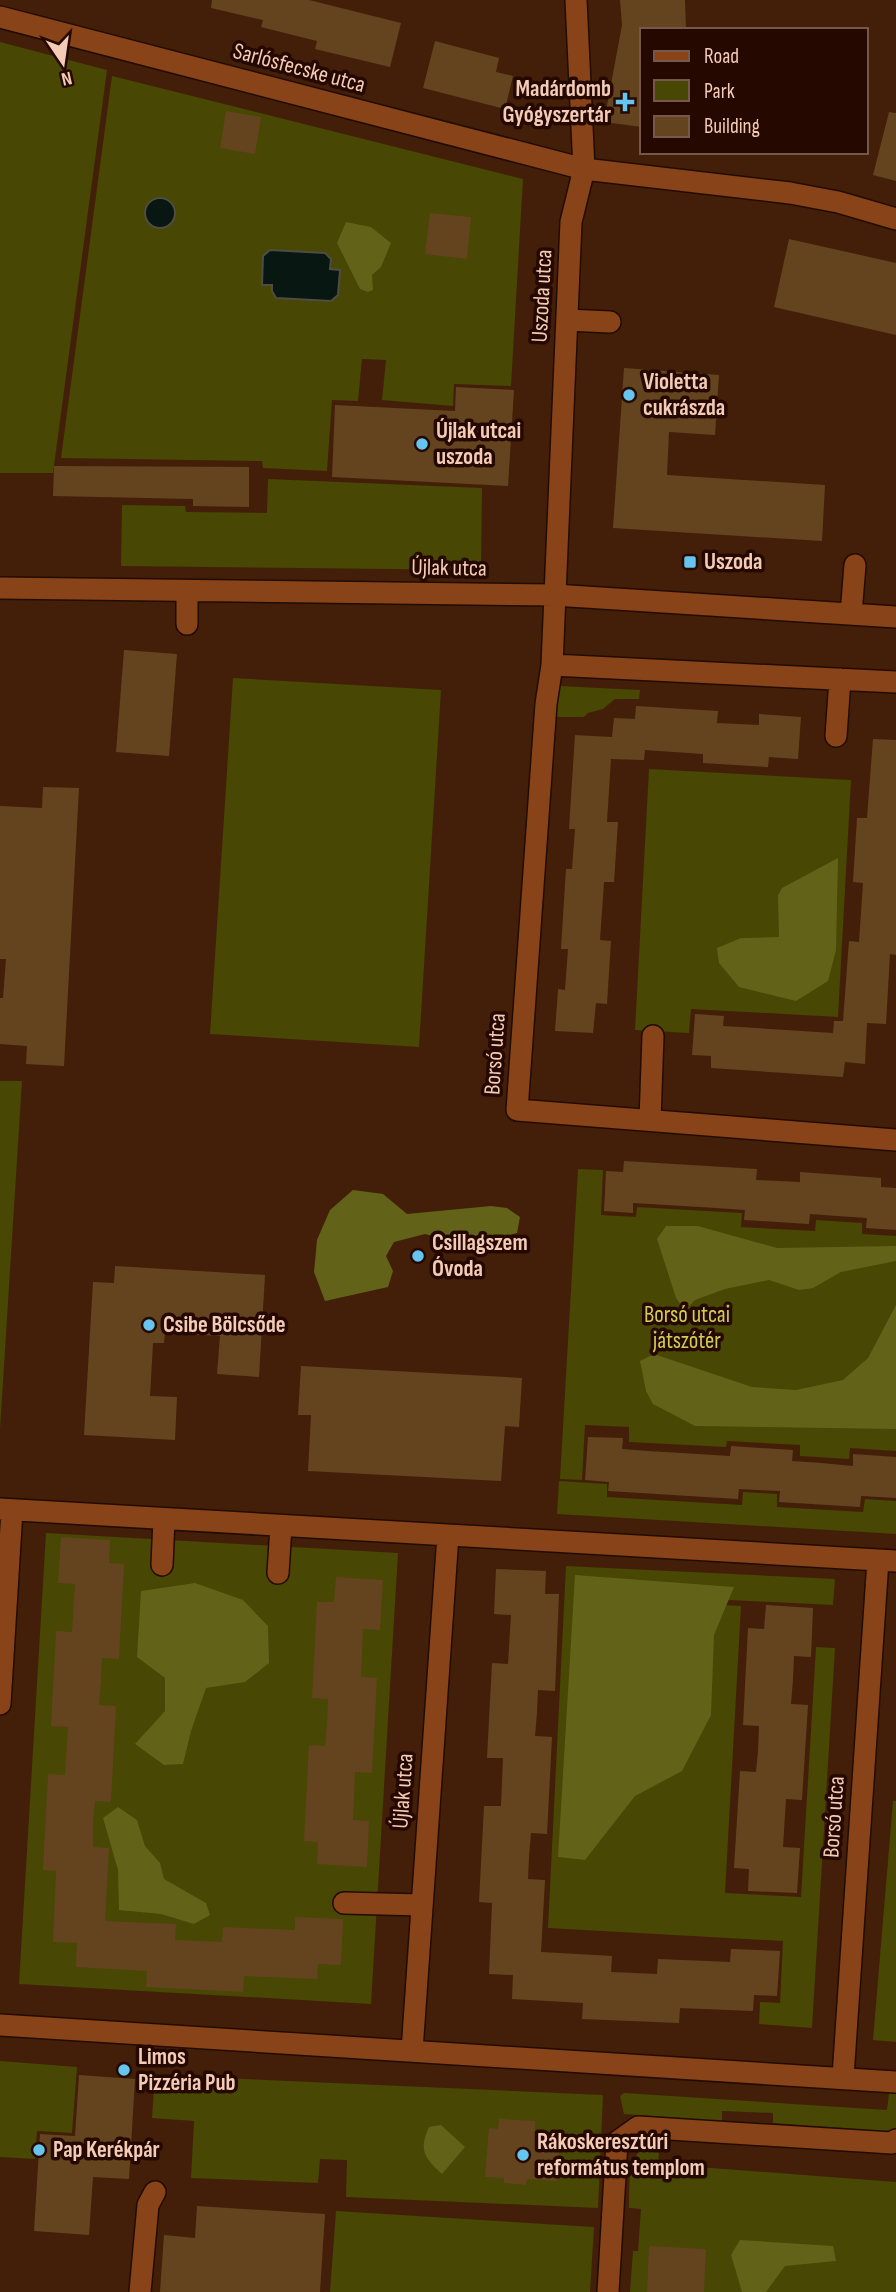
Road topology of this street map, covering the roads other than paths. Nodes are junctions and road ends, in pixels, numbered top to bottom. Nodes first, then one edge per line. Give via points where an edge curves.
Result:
1 (576, 0) edge
2 (0, 17) edge
3 (584, 169) junction
4 (896, 219) edge
5 (567, 320) junction
6 (610, 322) dead end
7 (855, 565) dead end
8 (0, 588) edge
9 (187, 591) junction
10 (554, 595) junction
11 (851, 614) junction
12 (896, 617) edge
13 (187, 624) dead end
14 (552, 665) junction
15 (840, 679) junction
16 (896, 682) edge
17 (836, 736) dead end
18 (653, 1036) dead end
19 (650, 1120) junction
20 (896, 1140) edge
21 (6, 1510) edge
22 (164, 1519) junction
23 (281, 1525) junction
24 (448, 1535) junction
25 (887, 1560) edge
26 (162, 1565) dead end
27 (278, 1573) dead end
28 (3, 1592) edge
29 (0, 1704) edge
30 (344, 1903) dead end
31 (421, 1905) junction
32 (0, 2025) edge
33 (412, 2051) junction
34 (843, 2077) junction
35 (896, 2082) edge
36 (896, 2140) edge
37 (155, 2192) dead end
38 (140, 2292) edge
39 (608, 2292) edge

1 - 3 street, Uszoda utca
2 - 3 street, Sarlósfecske utca
3 - 4 street, Sarlósfecske utca via 789,202 838,202
3 - 5 street, Uszoda utca via 571,222
5 - 6 street
5 - 10 street, Uszoda utca
7 - 11 street
8 - 9 street, Újlak utca
9 - 10 street, Újlak utca
9 - 13 street
10 - 11 street, Újlak utca
10 - 14 street, Borsó utca
11 - 12 street, Újlak utca
14 - 15 street
14 - 19 street, Borsó utca via 517,1110
15 - 16 street
15 - 17 street
18 - 19 street
19 - 20 street, Borsó utca
21 - 22 street
21 - 28 street
22 - 23 street
22 - 26 street
23 - 24 street
23 - 27 street
24 - 25 street
24 - 31 street, Újlak utca
25 - 34 street, Borsó utca
28 - 29 street
30 - 31 street
31 - 33 street, Újlak utca
32 - 33 street
33 - 34 street
34 - 35 street
36 - 39 street via 638,2127 617,2143
37 - 38 street via 148,2205

